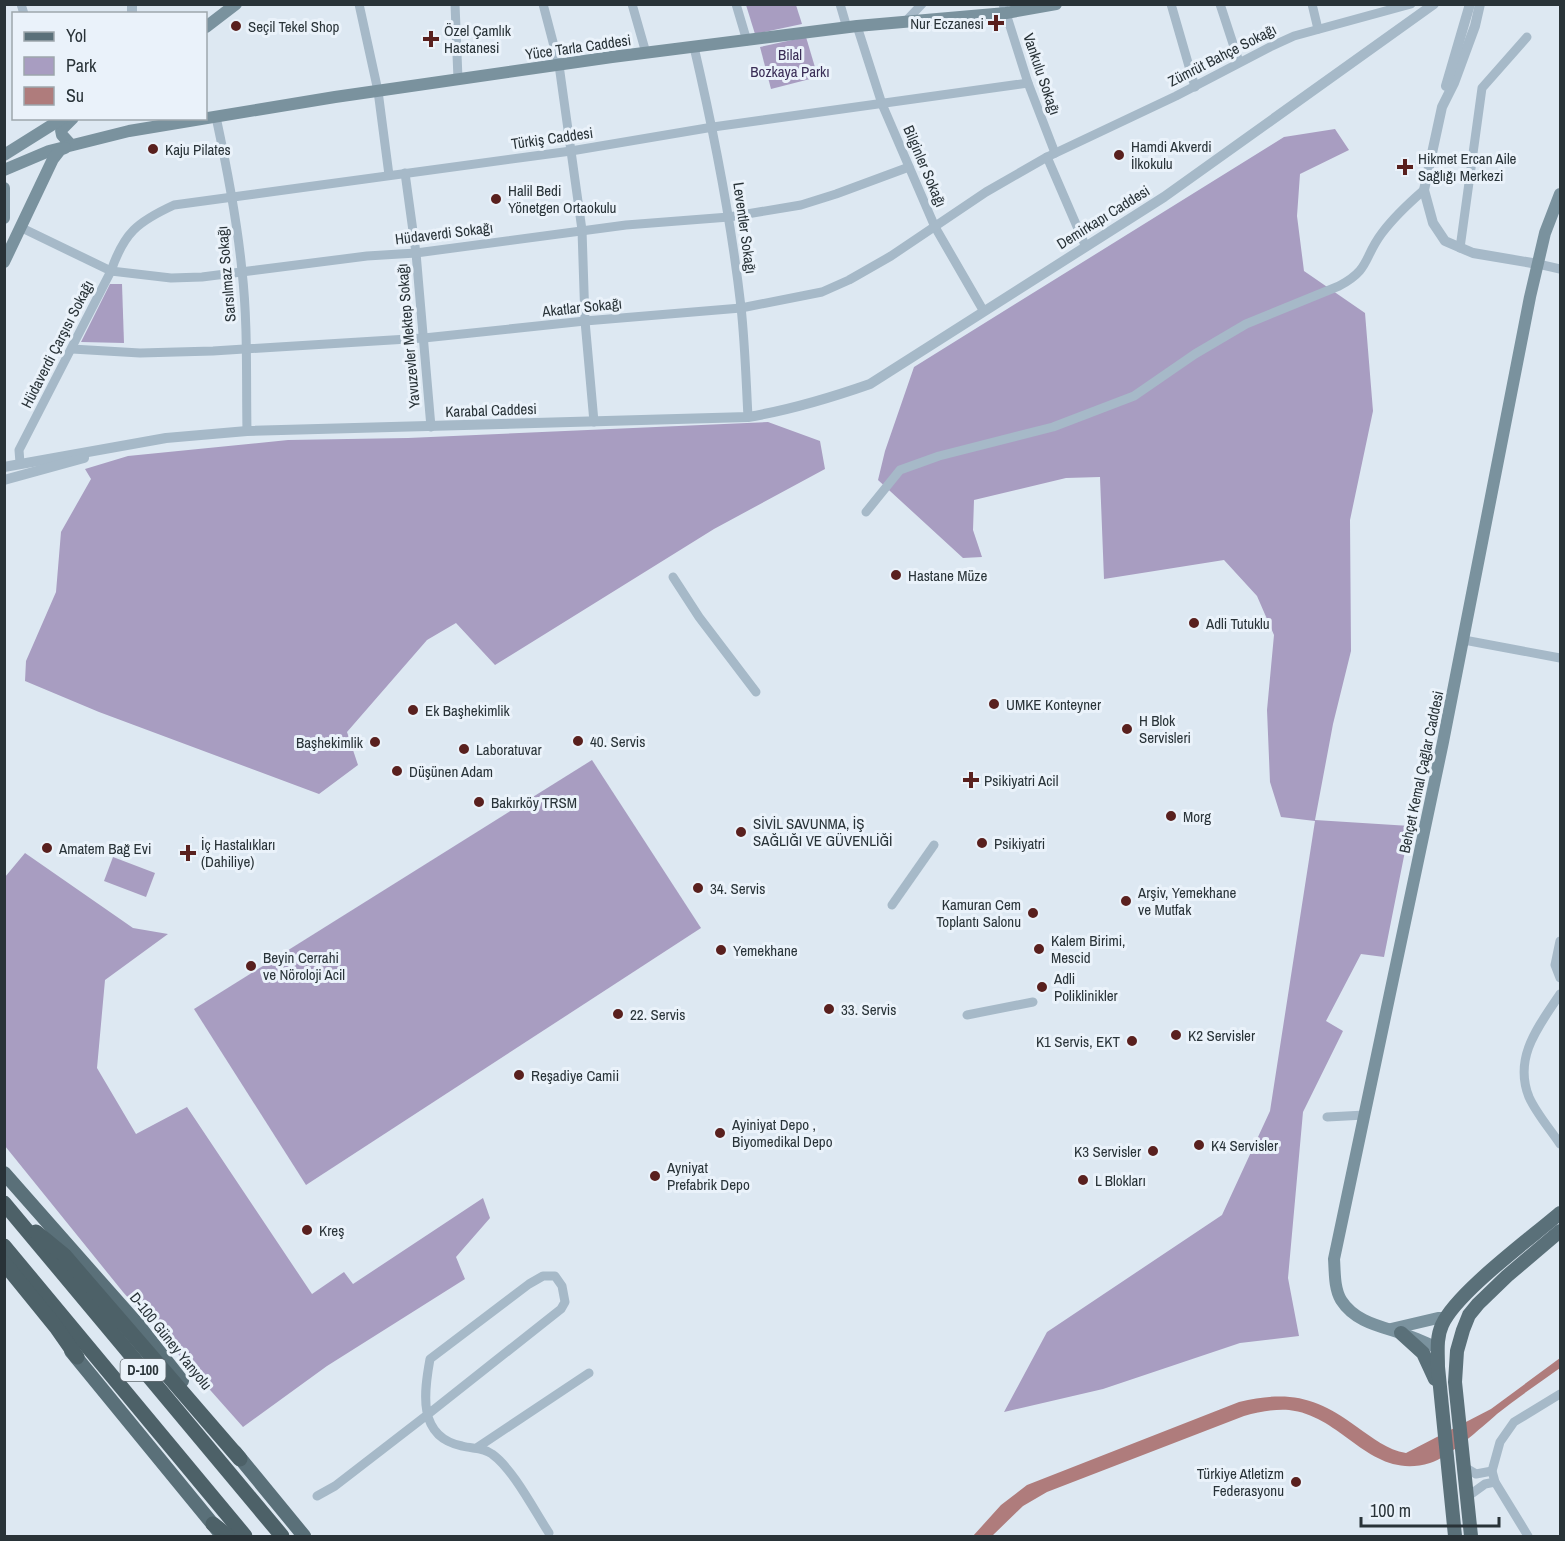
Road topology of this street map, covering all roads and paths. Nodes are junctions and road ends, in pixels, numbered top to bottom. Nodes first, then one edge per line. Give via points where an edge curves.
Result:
1 (236, 4) edge
2 (359, 4) edge
3 (455, 4) edge
4 (543, 4) edge
5 (632, 4) edge
6 (736, 4) edge
7 (840, 4) edge
8 (922, 4) edge
9 (1056, 4) edge
10 (1171, 4) edge
11 (1220, 4) edge
12 (1312, 4) edge
13 (1434, 4) edge
14 (1409, 5) edge
15 (1474, 5) edge
16 (1004, 9) edge
17 (905, 22) junction
18 (207, 26) edge
19 (852, 27) junction
20 (1318, 29) junction
21 (1527, 37) dead end
22 (747, 41) junction
23 (694, 47) junction
24 (646, 53) junction
25 (1239, 62) junction
26 (559, 65) junction
27 (458, 79) junction
28 (1028, 83) junction
29 (1195, 87) junction
30 (378, 91) junction
31 (882, 104) junction
32 (216, 117) junction
33 (207, 118) edge
34 (60, 120) edge
35 (70, 120) edge
36 (197, 120) edge
37 (713, 127) junction
38 (71, 145) junction
39 (571, 151) junction
40 (1051, 154) junction
41 (4, 155) edge
42 (909, 166) junction
43 (4, 170) edge
44 (405, 172) junction
45 (389, 174) junction
46 (4, 188) edge
47 (1424, 190) junction
48 (1560, 194) edge
49 (233, 198) junction
50 (729, 216) junction
51 (4, 218) edge
52 (936, 227) junction
53 (21, 228) junction
54 (582, 230) junction
55 (1085, 245) junction
56 (1460, 248) junction
57 (416, 253) junction
58 (4, 262) edge
59 (1538, 264) junction
60 (1560, 269) edge
61 (111, 271) junction
62 (243, 273) junction
63 (741, 308) junction
64 (983, 310) junction
65 (585, 321) junction
66 (424, 338) junction
67 (72, 349) junction
68 (246, 349) junction
69 (870, 384) joint
70 (748, 417) junction
71 (594, 422) junction
72 (430, 427) junction
73 (247, 431) junction
74 (110, 449) junction
75 (20, 463) junction
76 (4, 467) edge
77 (4, 480) edge
78 (866, 512) dead end
79 (674, 577) dead end
80 (1464, 640) junction
81 (1560, 658) edge
82 (756, 692) dead end
83 (934, 845) dead end
84 (892, 905) dead end
85 (1560, 941) edge
86 (1560, 978) edge
87 (1560, 994) edge
88 (1033, 1002) dead end
89 (967, 1015) dead end
90 (1365, 1115) junction
91 (1327, 1117) dead end
92 (1560, 1144) edge
93 (4, 1173) edge
94 (4, 1203) edge
95 (1560, 1213) edge
96 (22, 1223) junction
97 (1560, 1231) edge
98 (4, 1246) edge
99 (4, 1263) edge
100 (4, 1274) edge
101 (1446, 1318) junction
102 (1463, 1330) junction
103 (1396, 1331) junction
104 (1438, 1348) junction
105 (1457, 1352) junction
106 (76, 1357) junction
107 (589, 1373) dead end
108 (1560, 1394) edge
109 (1440, 1396) junction
110 (427, 1415) junction
111 (478, 1447) junction
112 (240, 1459) junction
113 (1463, 1463) junction
114 (1492, 1471) junction
115 (1495, 1482) junction
116 (317, 1496) dead end
117 (1467, 1497) junction
118 (213, 1524) junction
119 (549, 1533) dead end
120 (223, 1536) edge
121 (228, 1536) edge
122 (245, 1536) edge
123 (282, 1536) edge
124 (304, 1536) edge
125 (1455, 1536) edge
126 (1471, 1536) edge
127 (1528, 1536) edge

1 - 18 main road
2 - 30 street
3 - 27 street
4 - 26 street
5 - 24 street
6 - 22 street
7 - 19 street, Bilginler Sokağı
8 - 17 street
9 - 16 main road, Yüce Tarla Caddesi
10 - 29 street
11 - 25 street
12 - 20 street
13 - 55 street, Demirkapı Caddesi via 1164,196
14 - 20 street, Zümrüt Bahçe Sokağı
15 - 47 street via 1475,26 1442,106
16 - 17 main road, Yüce Tarla Caddesi
16 - 28 street, Vankulu Sokağı
17 - 19 main road, Yüce Tarla Caddesi
19 - 22 main road, Yüce Tarla Caddesi
19 - 31 street, Bilginler Sokağı
20 - 25 street, Zümrüt Bahçe Sokağı
21 - 56 street via 1482,88
22 - 23 main road, Yüce Tarla Caddesi
23 - 24 main road, Yüce Tarla Caddesi
23 - 37 street, Leventler Sokağı
24 - 26 main road, Yüce Tarla Caddesi
25 - 29 street, Zümrüt Bahçe Sokağı
26 - 27 main road, Yüce Tarla Caddesi
26 - 39 street
27 - 30 main road, Yüce Tarla Caddesi
28 - 31 street, Türkiş Caddesi
28 - 40 street, Vankulu Sokağı
29 - 40 street, Zümrüt Bahçe Sokağı
30 - 32 main road, Yüce Tarla Caddesi
30 - 45 street
31 - 37 street, Türkiş Caddesi
31 - 42 street, Bilginler Sokağı
32 - 33 main road, Yüce Tarla Caddesi
32 - 49 street, Sarsılmaz Sokağı
34 - 41 main road
35 - 38 main road via 61,130
36 - 38 main road, Yüce Tarla Caddesi
37 - 39 street, Türkiş Caddesi
37 - 50 street, Leventler Sokağı
38 - 43 main road, Yüce Tarla Caddesi via 49,150
38 - 53 main road via 53,159
39 - 44 street, Türkiş Caddesi
39 - 54 street
40 - 52 street, Akatlar Sokağı
40 - 55 street, Vankulu Sokağı
42 - 50 street, Hüdaverdi Sokağı via 801,205
42 - 52 street, Bilginler Sokağı
44 - 45 street, Türkiş Caddesi
44 - 57 street, Yavuzevler Mektep Sokağı
45 - 49 street, Türkiş Caddesi
46 - 51 main road
47 - 56 street via 1433,223 1445,241
47 - 78 street via 1382,232 1364,268 1352,280 1245,324 1134,396 1053,427 900,470
48 - 59 main road, Behçet Kemal Çağlar Caddesi
49 - 61 street, Türkiş Caddesi via 174,205 150,216 133,229 118,249
49 - 62 street, Sarsılmaz Sokağı
50 - 54 street, Hüdaverdi Sokağı
50 - 63 street, Leventler Sokağı
52 - 63 street, Akatlar Sokağı via 822,292
52 - 64 street, Bilginler Sokağı
53 - 58 main road
53 - 61 street, Hüdaverdi Sokağı
54 - 57 street, Hüdaverdi Sokağı
54 - 65 street
55 - 64 street, Demirkapı Caddesi
56 - 59 street
57 - 62 street, Hüdaverdi Sokağı
57 - 66 street, Yavuzevler Mektep Sokağı
59 - 60 street
59 - 80 main road, Behçet Kemal Çağlar Caddesi
61 - 62 street, Hüdaverdi Sokağı via 171,278
61 - 67 street, Hüdaverdi Çarşısı Sokağı
62 - 68 street, Sarsılmaz Sokağı
63 - 65 street, Akatlar Sokağı
63 - 70 street, Leventler Sokağı
64 - 69 street, Demirkapı Caddesi
65 - 66 street, Akatlar Sokağı
65 - 71 street
66 - 68 street, Akatlar Sokağı
66 - 72 street, Yavuzevler Mektep Sokağı
67 - 68 street, Akatlar Sokağı via 140,353
67 - 75 street, Hüdaverdi Çarşısı Sokağı via 19,450
68 - 73 street, Sarsılmaz Sokağı
69 - 70 street, Karabal Caddesi
70 - 71 street, Karabal Caddesi
71 - 72 street, Karabal Caddesi
72 - 73 street, Karabal Caddesi
73 - 74 street, Karabal Caddesi via 166,438
74 - 75 street, Karabal Caddesi
74 - 77 street, Karabal Caddesi
75 - 76 street, Karabal Caddesi
79 - 82 street
80 - 81 street
80 - 90 main road, Behçet Kemal Çağlar Caddesi
83 - 84 street
85 - 86 street via 1555,965
87 - 92 street via 1531,1038 1524,1081 1530,1099
88 - 89 street
90 - 91 street
90 - 103 main road, Behçet Kemal Çağlar Caddesi via 1334,1259 1335,1283 1341,1300 1353,1314
93 - 112 main road, D-100 Güney Yanyolu via 139,1326
94 - 96 highway, D-100
95 - 101 main road via 1471,1290
96 - 112 highway via 64,1255
96 - 123 highway, D-100
97 - 102 main road via 1478,1304
98 - 122 highway, D-100
99 - 106 highway
100 - 106 main road
101 - 102 main road via 1460,1324
101 - 103 main road
101 - 104 main road
102 - 105 main road
103 - 104 main road, Behçet Kemal Çağlar Caddesi
103 - 109 main road via 1423,1353
104 - 105 main road
104 - 109 main road
105 - 113 main road via 1455,1382
106 - 118 main road
107 - 111 street
108 - 114 street via 1514,1422 1500,1442
109 - 125 main road
110 - 110 street via 424,1392 430,1359 529,1284 543,1276 555,1276 565,1302 561,1309
110 - 111 street via 444,1440 462,1447
110 - 116 street
111 - 119 street via 505,1466
112 - 124 main road, D-100 Güney Yanyolu
113 - 114 street via 1476,1474
113 - 117 main road
114 - 115 street
115 - 117 street
115 - 127 street
117 - 126 main road
118 - 120 main road
118 - 121 highway

